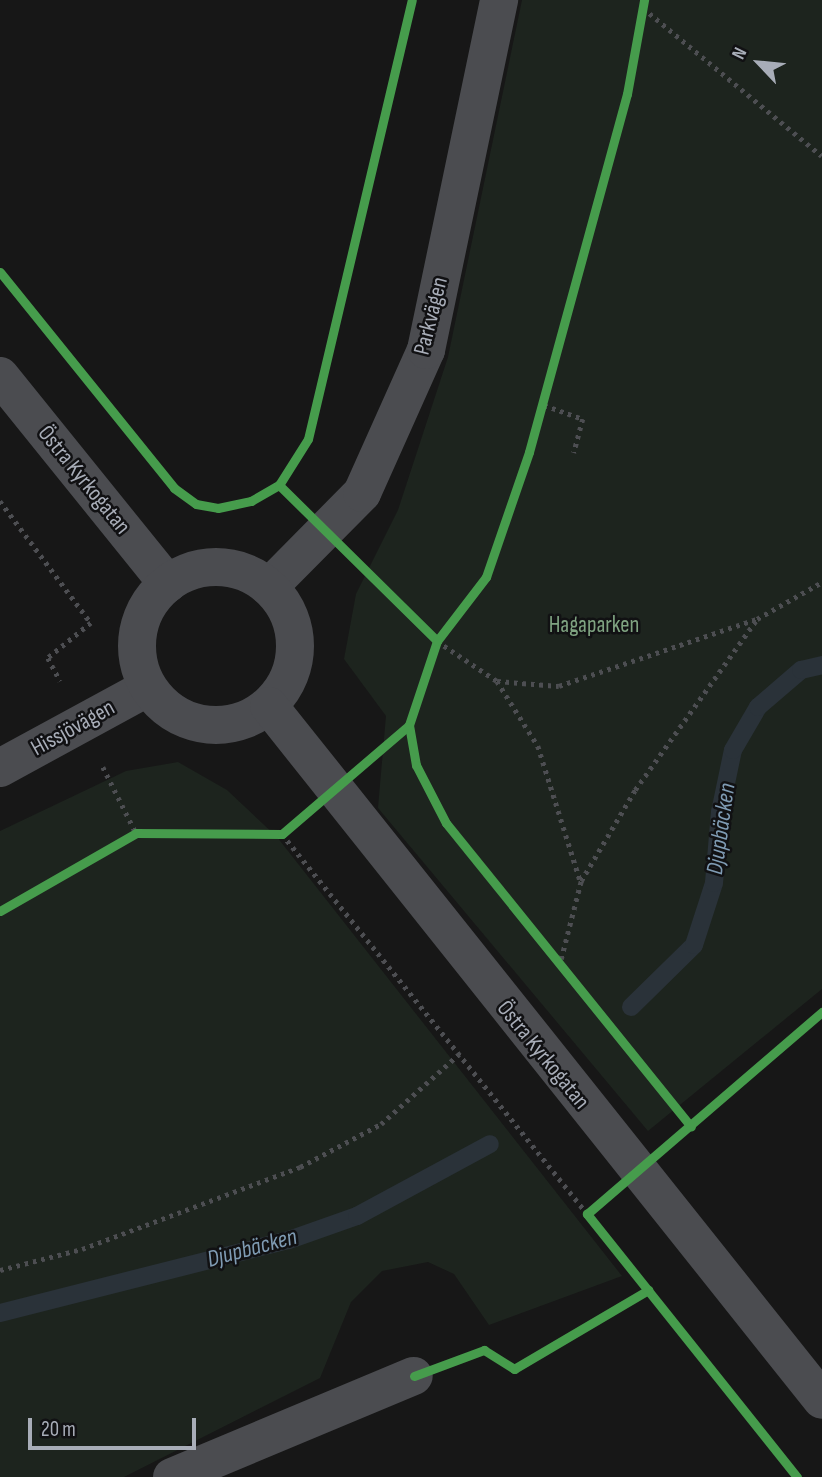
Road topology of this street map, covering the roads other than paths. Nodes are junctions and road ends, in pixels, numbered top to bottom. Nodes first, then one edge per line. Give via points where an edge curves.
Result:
1 (499, 0) edge
2 (0, 376) edge
3 (168, 584) junction
4 (269, 587) junction
5 (147, 688) junction
6 (269, 706) junction
7 (0, 768) edge
8 (414, 1376) dead end
9 (822, 1400) edge
10 (172, 1477) edge

1 - 4 street, Parkvägen via 426,350 362,493
2 - 3 street, Östra Kyrkogatan
3 - 4 street via 198,566 224,566 251,574
3 - 5 street via 151,601 134,650
4 - 6 street via 292,621 295,655 285,687
5 - 6 street via 175,716 202,725 233,725
5 - 7 street, Hissjövägen
6 - 9 street, Östra Kyrkogatan
8 - 10 street

